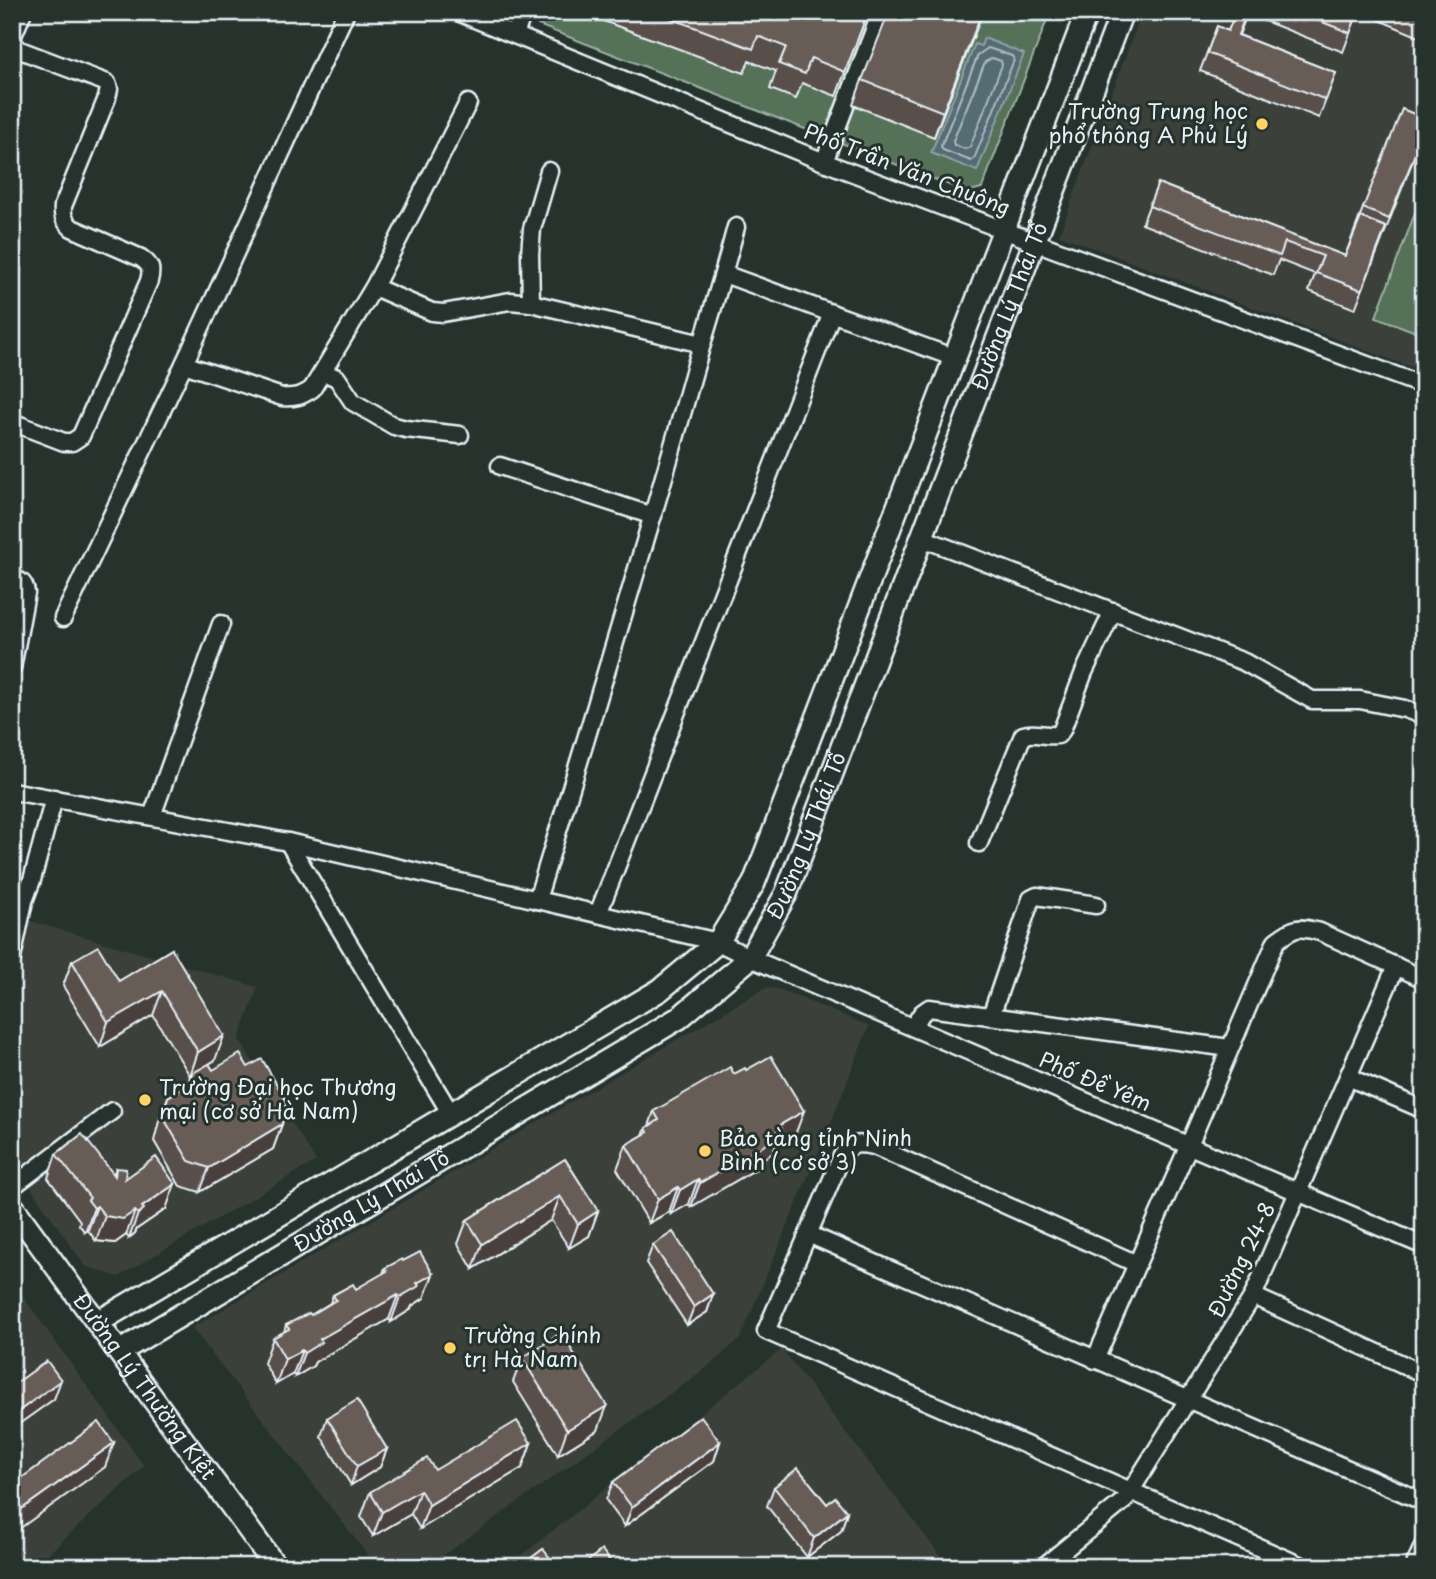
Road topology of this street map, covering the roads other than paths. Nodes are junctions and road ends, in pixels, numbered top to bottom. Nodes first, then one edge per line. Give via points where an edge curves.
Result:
1 (23, 12) edge
2 (346, 12) edge
3 (458, 12) edge
4 (523, 12) edge
5 (881, 12) edge
6 (1087, 12) edge
7 (1122, 12) edge
8 (515, 35) junction
9 (12, 38) edge
10 (12, 44) edge
11 (468, 103) dead end
12 (824, 162) junction
13 (549, 171) dead end
14 (736, 227) dead end
15 (1003, 230) junction
16 (1035, 242) junction
17 (724, 274) junction
18 (373, 287) junction
19 (531, 303) junction
20 (832, 313) junction
21 (702, 344) junction
22 (955, 358) junction
23 (184, 364) junction
24 (323, 372) junction
25 (1424, 386) edge
26 (12, 422) edge
27 (460, 435) dead end
28 (500, 466) dead end
29 (653, 516) junction
30 (922, 537) junction
31 (12, 578) edge
32 (1113, 611) junction
33 (63, 618) dead end
34 (220, 624) dead end
35 (12, 668) edge
36 (1424, 716) edge
37 (12, 790) edge
38 (54, 798) junction
39 (152, 816) junction
40 (288, 842) junction
41 (979, 843) dead end
42 (537, 900) junction
43 (1096, 905) dead end
44 (598, 914) junction
45 (718, 942) junction
46 (12, 958) edge
47 (750, 958) junction
48 (1396, 966) junction
49 (1424, 979) edge
50 (991, 1016) junction
51 (913, 1027) junction
52 (1230, 1048) junction
53 (1348, 1077) junction
54 (1424, 1110) edge
55 (112, 1111) dead end
56 (451, 1114) junction
57 (1189, 1145) junction
58 (12, 1186) edge
59 (1298, 1193) junction
60 (12, 1206) edge
61 (808, 1234) junction
62 (1424, 1246) edge
63 (1137, 1264) junction
64 (1253, 1296) junction
65 (98, 1322) junction
66 (119, 1352) junction
67 (1095, 1360) junction
68 (1424, 1374) edge
69 (1189, 1400) junction
70 (1131, 1491) junction
71 (1424, 1502) edge
72 (1424, 1544) edge
73 (276, 1567) edge
74 (1042, 1567) edge
75 (1304, 1567) edge
76 (1414, 1567) edge

1 - 9 street
2 - 23 street
3 - 8 street, Phố Trần Văn Chuông
4 - 8 street
5 - 12 street
6 - 15 main road, Đường Lý Thái Tổ
7 - 16 main road, Đường Lý Thái Tổ
8 - 12 street, Phố Trần Văn Chuông
10 - 26 street via 107,83 107,98 63,213 72,228 141,258 152,270 81,436 64,442
11 - 18 street
12 - 15 street, Phố Trần Văn Chuông
13 - 19 street via 532,229
14 - 17 street
15 - 16 street, Phố Trần Văn Chuông
15 - 22 main road, Đường Lý Thái Tổ
16 - 25 street, Phố Trần Văn Chuông
16 - 30 main road, Đường Lý Thái Tổ
17 - 20 street
17 - 21 street
18 - 19 street via 432,312 510,301
18 - 24 street
19 - 21 street
20 - 22 street
20 - 44 street
21 - 29 street
22 - 45 main road, Đường Lý Thái Tổ via 754,883
23 - 24 street via 293,398 312,389
23 - 33 street
24 - 27 street via 337,378 354,402 394,426
28 - 29 street
29 - 42 street
30 - 32 street
30 - 47 main road, Đường Lý Thái Tổ via 786,894
31 - 35 street via 23,583 26,593
32 - 36 street via 1244,662 1312,699 1360,700
32 - 41 street via 1062,730 1058,735 1023,735
34 - 39 street
37 - 38 street, Phố Đề Yêm
38 - 39 street, Phố Đề Yêm
38 - 46 street
39 - 40 street, Phố Đề Yêm
40 - 42 street, Phố Đề Yêm
40 - 56 street
42 - 44 street, Phố Đề Yêm
43 - 50 street via 1037,896 1031,899
44 - 45 street, Phố Đề Yêm
45 - 47 street, Phố Đề Yêm
45 - 56 main road, Đường Lý Thái Tổ via 660,990
47 - 51 street, Phố Đề Yêm
47 - 66 main road, Đường Lý Thái Tổ via 679,1018
48 - 49 street
48 - 52 street via 1320,932 1302,927 1288,932 1276,941
48 - 53 street, Đường 24-8
50 - 51 street via 929,1008
50 - 52 street
51 - 57 street, Phố Đề Yêm
52 - 57 street
53 - 54 street
53 - 59 street, Đường 24-8
55 - 58 street
56 - 65 main road, Đường Lý Thái Tổ
57 - 59 street, Phố Đề Yêm
57 - 63 street
59 - 62 street, Phố Đề Yêm
59 - 64 street, Đường 24-8
60 - 65 main road, Đường Lý Thường Kiệt
61 - 63 street via 842,1156 859,1143
61 - 67 street
61 - 70 street via 766,1331
63 - 67 street
64 - 68 street
64 - 69 street, Đường 24-8
65 - 66 main road, Đường Lý Thường Kiệt
66 - 73 main road, Đường Lý Thường Kiệt
67 - 69 street
69 - 70 street, Đường 24-8
69 - 71 street
70 - 74 street, Đường 24-8
70 - 75 street
72 - 76 street

